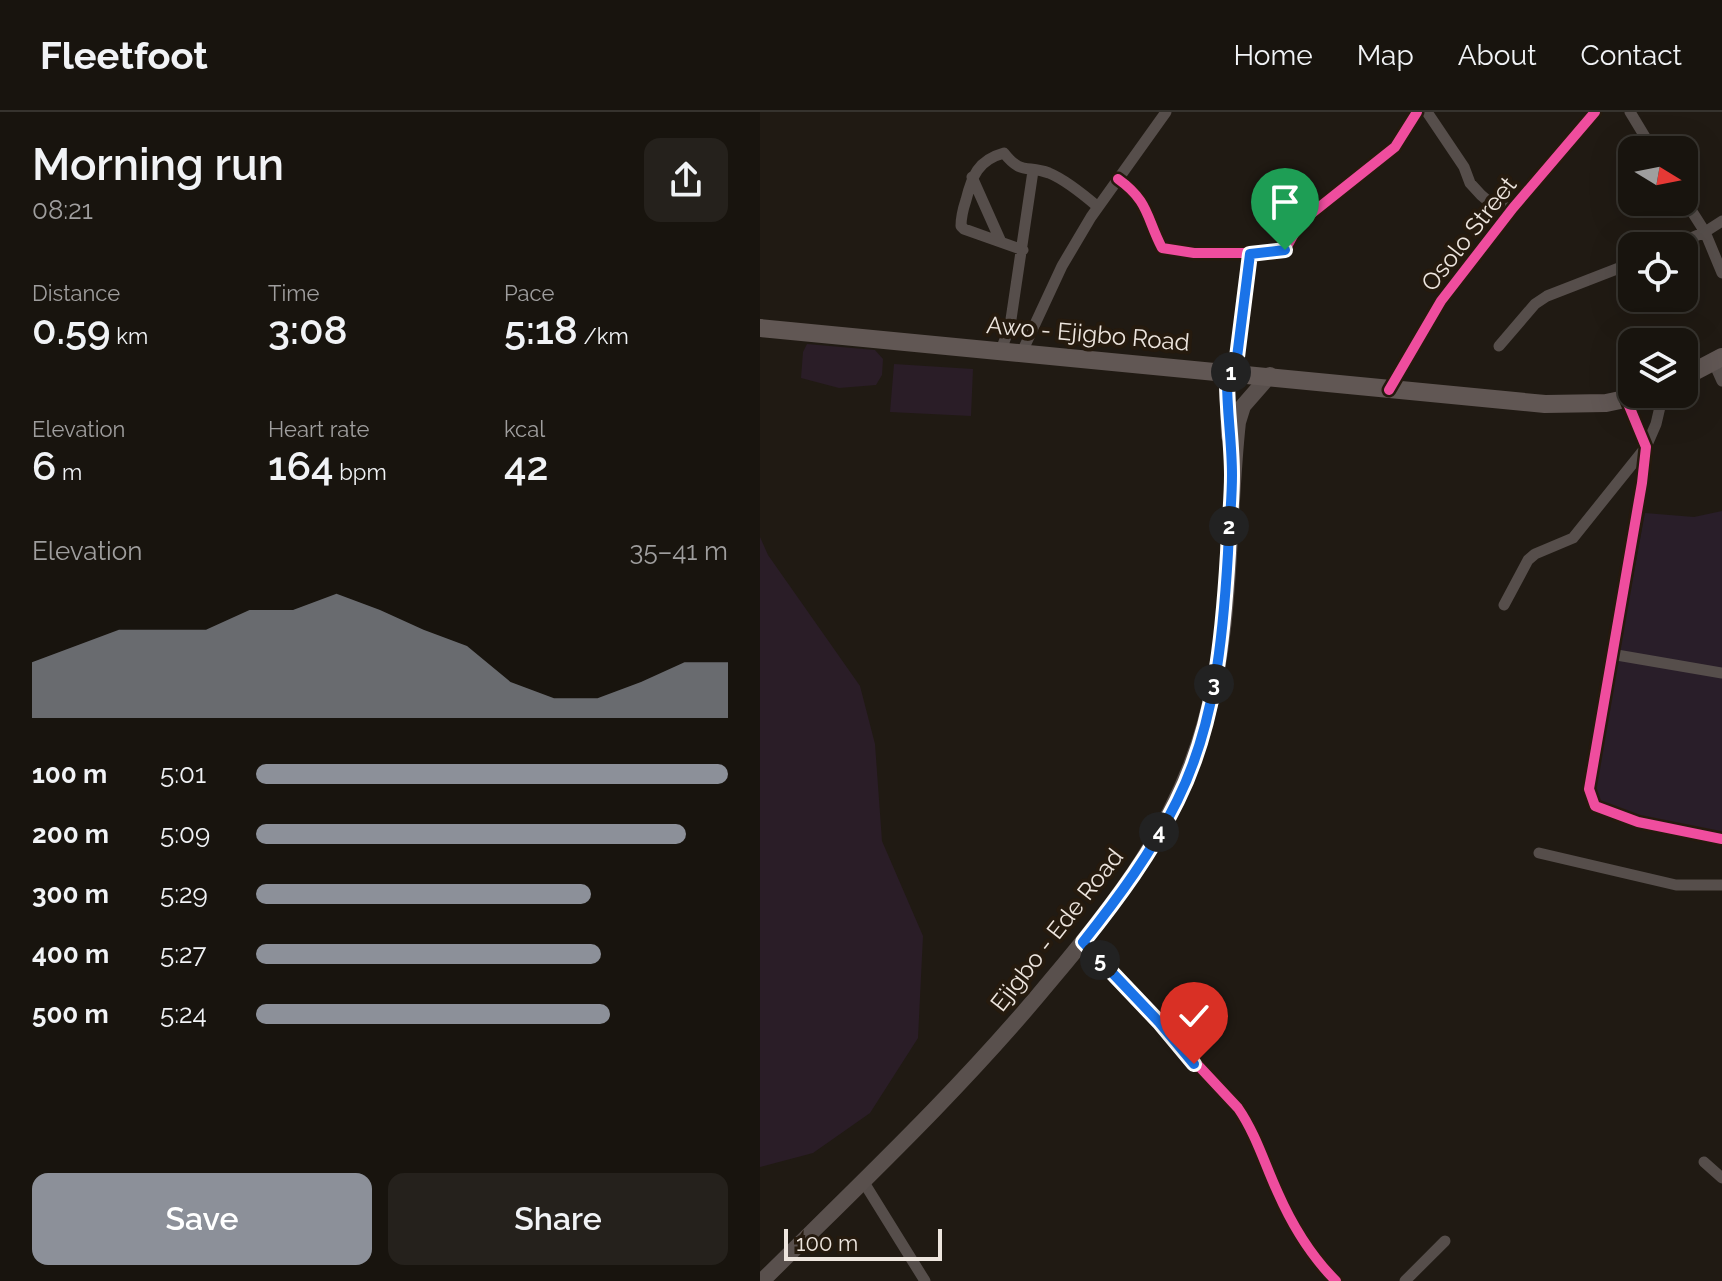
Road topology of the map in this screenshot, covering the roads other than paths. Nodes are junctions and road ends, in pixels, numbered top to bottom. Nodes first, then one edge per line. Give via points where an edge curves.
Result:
1 (1166, 112) edge
2 (1417, 112) edge
3 (1427, 112) edge
4 (1595, 112) edge
5 (1630, 112) edge
6 (1645, 136) edge
7 (1033, 171) junction
8 (972, 177) junction
9 (1118, 179) junction
10 (1098, 207) junction
11 (1513, 208) junction
12 (1695, 216) edge
13 (1722, 221) edge
14 (1705, 232) junction
15 (1698, 235) edge
16 (1001, 242) junction
17 (1023, 250) junction
18 (1250, 254) junction
19 (1618, 268) edge
20 (1722, 273) edge
21 (760, 328) edge
22 (1499, 346) dead end
23 (1001, 350) junction
24 (1022, 352) junction
25 (1717, 359) edge
26 (1698, 369) edge
27 (1231, 372) junction
28 (1270, 375) junction
29 (1722, 381) edge
30 (1389, 390) junction
31 (1618, 402) edge
32 (1630, 408) edge
33 (1660, 408) edge
34 (1646, 447) junction
35 (1232, 474) junction
36 (1504, 605) dead end
37 (1611, 654) junction
38 (1722, 673) edge
39 (1722, 839) edge
40 (1539, 853) dead end
41 (1722, 885) edge
42 (1083, 942) junction
43 (1704, 1162) dead end
44 (1722, 1178) edge
45 (863, 1181) junction
46 (1445, 1241) dead end
47 (1329, 1278) edge
48 (762, 1281) edge
49 (925, 1281) edge
50 (1405, 1281) edge

1 - 9 street
2 - 18 street via 1395,147 1307,217 1285,250
3 - 11 street via 1470,183 1494,206
4 - 11 street, Osolo Street
5 - 6 street
7 - 8 street via 1013,164 1004,153 991,156
7 - 10 street via 1049,173
7 - 17 street
8 - 16 street
8 - 16 street via 961,226
9 - 10 street
9 - 18 street via 1136,192 1162,248
10 - 24 street via 1062,266
11 - 30 street, Osolo Street via 1441,301
12 - 14 street
13 - 14 street
14 - 15 street
14 - 20 street
16 - 17 street
17 - 23 street
18 - 27 street
19 - 22 street via 1547,296
21 - 23 main road, Awo - Ejigbo Road
23 - 24 main road, Awo - Ejigbo Road
24 - 27 main road, Awo - Ejigbo Road
25 - 26 main road
25 - 29 street
27 - 28 main road, Awo - Ejigbo Road
27 - 35 main road, Ejigbo - Ede Road via 1227,398
28 - 30 main road, Awo - Ejigbo Road
28 - 35 main road, Ejigbo - Ede Road via 1240,413
30 - 31 main road, Awo - Ejigbo Road via 1556,405
32 - 34 street
33 - 34 street
34 - 36 street via 1573,538 1528,560
34 - 37 street
35 - 42 main road, Ejigbo - Ede Road via 1224,624 1195,756 1177,801 1123,892
37 - 38 street
37 - 39 street via 1589,789 1595,806 1638,822
40 - 41 street via 1676,885
42 - 45 main road, Ejigbo - Ede Road via 996,1047
42 - 47 street via 1238,1108 1297,1232
43 - 44 street
45 - 48 main road, Ejigbo - Ede Road
45 - 49 street
46 - 50 street

